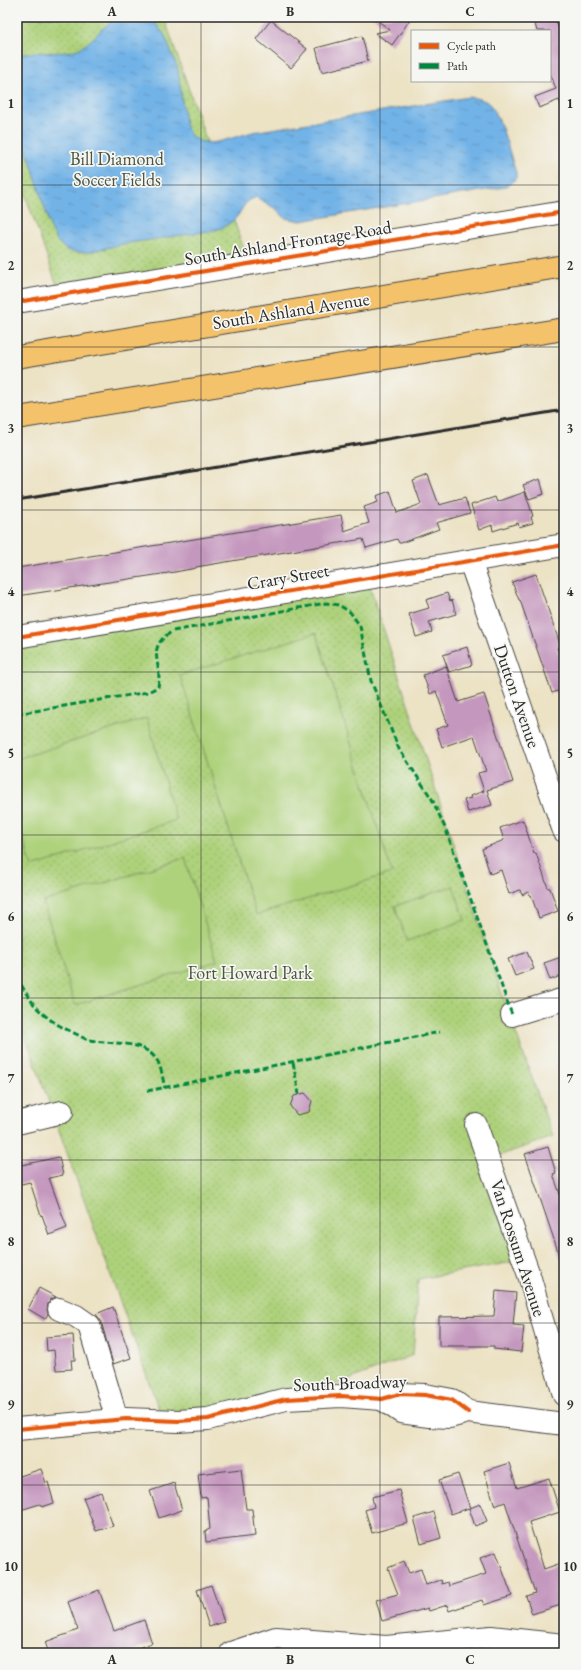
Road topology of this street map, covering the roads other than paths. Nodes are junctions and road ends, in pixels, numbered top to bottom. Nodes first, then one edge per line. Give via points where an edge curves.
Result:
1 (564, 212) edge
2 (564, 266) edge
3 (17, 302) edge
4 (564, 329) edge
5 (17, 357) edge
6 (17, 418) edge
7 (564, 545) edge
8 (470, 561) junction
9 (17, 637) edge
10 (564, 831) edge
11 (564, 999) edge
12 (512, 1015) dead end
13 (62, 1112) dead end
14 (17, 1123) edge
15 (476, 1125) dead end
16 (59, 1309) dead end
17 (564, 1395) edge
18 (117, 1420) junction
19 (564, 1424) edge
20 (17, 1429) edge
21 (564, 1645) edge
22 (231, 1653) edge

1 - 3 street, South Ashland Frontage Road
2 - 5 main road, South Ashland Avenue
4 - 6 main road
7 - 8 street, Crary Street
8 - 9 street, Crary Street
8 - 10 street, Dutton Avenue
11 - 12 street
13 - 14 street
15 - 17 street, Van Rossum Avenue via 529,1275
16 - 18 street via 89,1325
18 - 19 street, South Broadway via 208,1419 273,1402 301,1398 341,1396 382,1399 400,1394 452,1400 468,1412
18 - 20 street, South Broadway
21 - 22 street via 491,1637 386,1646 276,1638

